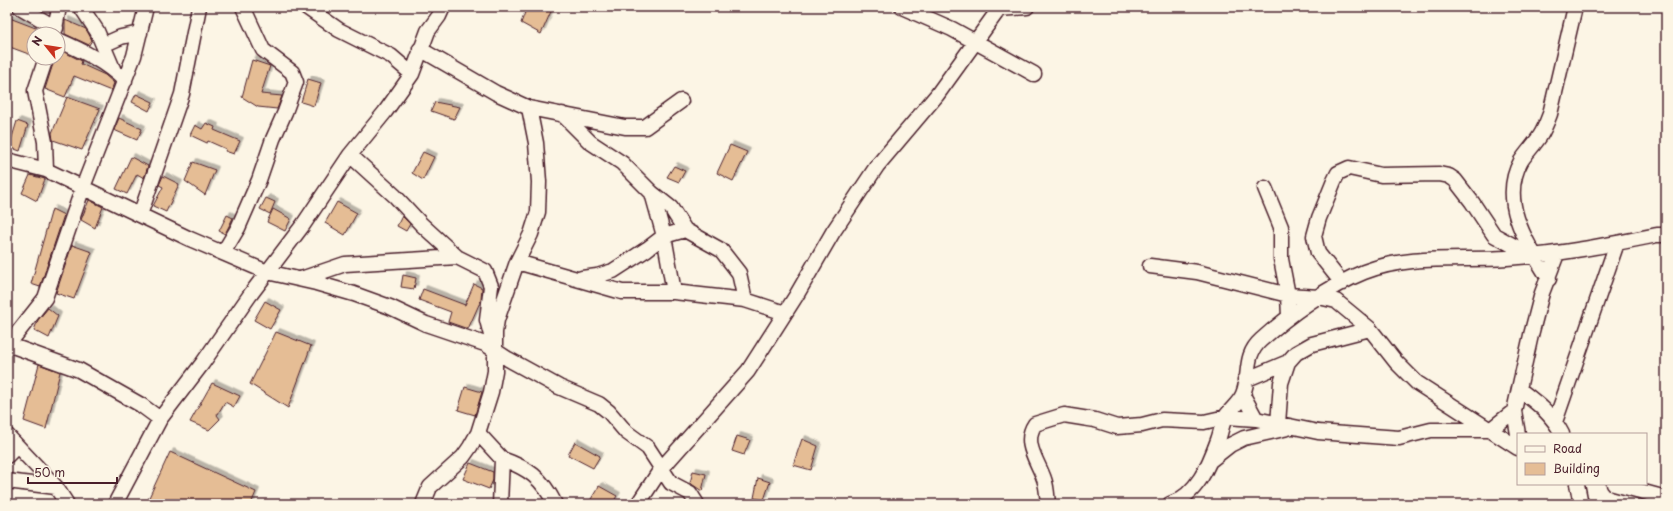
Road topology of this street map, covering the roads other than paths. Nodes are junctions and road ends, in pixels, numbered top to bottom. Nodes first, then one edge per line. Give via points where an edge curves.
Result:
1 (20, 7) edge
2 (59, 7) edge
3 (81, 7) edge
4 (146, 7) edge
5 (199, 7) edge
6 (243, 7) edge
7 (306, 7) edge
8 (443, 7) edge
9 (902, 7) edge
10 (1027, 7) edge
11 (1575, 7) edge
12 (45, 26) edge
13 (57, 26) edge
14 (97, 31) junction
15 (140, 34) junction
16 (121, 37) junction
17 (66, 40) edge
18 (975, 42) junction
19 (103, 44) junction
20 (420, 49) junction
21 (43, 66) edge
22 (114, 71) junction
23 (412, 74) junction
24 (1034, 74) dead end
25 (125, 82) junction
26 (681, 101) dead end
27 (529, 108) junction
28 (561, 114) junction
29 (350, 155) junction
30 (7, 160) edge
31 (46, 170) junction
32 (83, 188) junction
33 (1265, 188) dead end
34 (652, 193) junction
35 (140, 215) junction
36 (685, 230) junction
37 (1666, 235) edge
38 (664, 236) junction
39 (1617, 243) junction
40 (223, 252) junction
41 (1558, 254) junction
42 (1528, 255) junction
43 (457, 257) junction
44 (517, 262) junction
45 (1150, 266) dead end
46 (267, 272) junction
47 (300, 279) junction
48 (577, 279) junction
49 (1549, 280) junction
50 (1337, 291) junction
51 (674, 292) junction
52 (1288, 295) junction
53 (1319, 297) junction
54 (745, 300) junction
55 (785, 313) junction
56 (1289, 318) junction
57 (1370, 329) junction
58 (7, 345) edge
59 (496, 350) junction
60 (1288, 362) junction
61 (1245, 380) junction
62 (1520, 390) junction
63 (1243, 395) junction
64 (1514, 411) junction
65 (1226, 417) junction
66 (160, 419) junction
67 (1256, 419) junction
68 (1278, 424) junction
69 (1293, 427) junction
70 (1559, 428) edge
71 (1490, 430) junction
72 (1518, 433) edge
73 (7, 434) edge
74 (478, 434) junction
75 (17, 446) junction
76 (1517, 447) edge
77 (7, 456) edge
78 (502, 459) junction
79 (1211, 460) junction
80 (661, 470) junction
81 (7, 481) edge
82 (1577, 485) edge
83 (1618, 485) edge
84 (56, 487) junction
85 (1666, 498) edge
86 (67, 504) edge
87 (115, 504) edge
88 (423, 504) edge
89 (500, 504) edge
90 (555, 504) edge
91 (638, 504) edge
92 (697, 504) edge
93 (1048, 504) edge
94 (1170, 504) edge
95 (1581, 504) edge

1 - 12 street
2 - 13 street
3 - 14 street
4 - 15 street
5 - 35 street via 182,94
6 - 40 street via 263,50 292,72 296,82 272,139 259,180 238,228
7 - 23 street via 339,30 391,56
8 - 20 street
9 - 18 street
10 - 18 street via 999,9
11 - 42 street via 1550,114 1544,130 1520,162 1513,186 1514,210
14 - 16 street
14 - 19 street
15 - 16 street
15 - 25 street
16 - 19 street
17 - 22 street
18 - 24 street
18 - 55 street via 937,95 877,166 833,232
19 - 22 street
20 - 23 street
20 - 27 street via 496,93
21 - 31 street via 35,91 45,142
22 - 25 street
23 - 29 street
25 - 32 street
26 - 28 street via 645,126 625,127
27 - 28 street
27 - 44 street via 536,143 538,212 531,234
28 - 34 street via 590,142 622,163
29 - 43 street via 396,196 421,224
29 - 46 street via 303,226
30 - 31 street
31 - 32 street
32 - 35 street
32 - 58 street via 45,298
33 - 52 street via 1281,227 1281,259
34 - 36 street via 671,208
34 - 38 street
35 - 40 street
36 - 38 street
36 - 54 street via 721,250 739,273
37 - 39 street
38 - 48 street via 614,271
38 - 51 street
39 - 41 street
39 - 70 street
40 - 46 street
41 - 42 street
41 - 49 street
42 - 49 street
42 - 50 street via 1390,264 1364,272
42 - 50 street via 1494,235 1472,202 1449,176 1381,175 1349,168 1338,173 1314,236 1314,244
43 - 47 street via 345,264
43 - 59 street via 484,271 491,286 487,320
44 - 48 street
44 - 59 street via 497,320
45 - 52 street via 1197,272
46 - 47 street
46 - 66 street
47 - 59 street via 390,307 426,324
48 - 51 street via 622,292
49 - 62 street via 1542,294 1533,328
50 - 53 street
50 - 57 street
51 - 54 street
52 - 53 street
52 - 56 street
53 - 56 street
54 - 55 street
55 - 80 street via 748,371
56 - 61 street via 1254,347
57 - 60 street via 1312,344 1296,353
57 - 71 street via 1416,383
58 - 66 street via 79,370
59 - 74 street via 491,392
59 - 80 street via 508,360 559,387 599,404 626,432 648,448
60 - 61 street
60 - 68 street via 1282,383
61 - 63 street
62 - 64 street
62 - 70 street via 1547,412
63 - 65 street
63 - 67 street
64 - 71 street
64 - 72 street
65 - 67 street
65 - 79 street
65 - 93 street via 1204,422 1162,420 1117,427 1064,415 1035,424 1030,435 1030,443 1045,481
66 - 87 street
67 - 68 street
68 - 69 street
69 - 71 street via 1318,432 1399,438 1431,430
69 - 79 street via 1244,438
71 - 76 street
73 - 75 street
74 - 78 street
74 - 88 street via 463,456 430,487
75 - 77 street
75 - 84 street
78 - 89 street
78 - 90 street via 527,470 546,487
79 - 94 street via 1195,486 1178,501
80 - 91 street
80 - 92 street via 671,484 690,493
81 - 84 street
82 - 95 street
83 - 85 street
84 - 86 street

